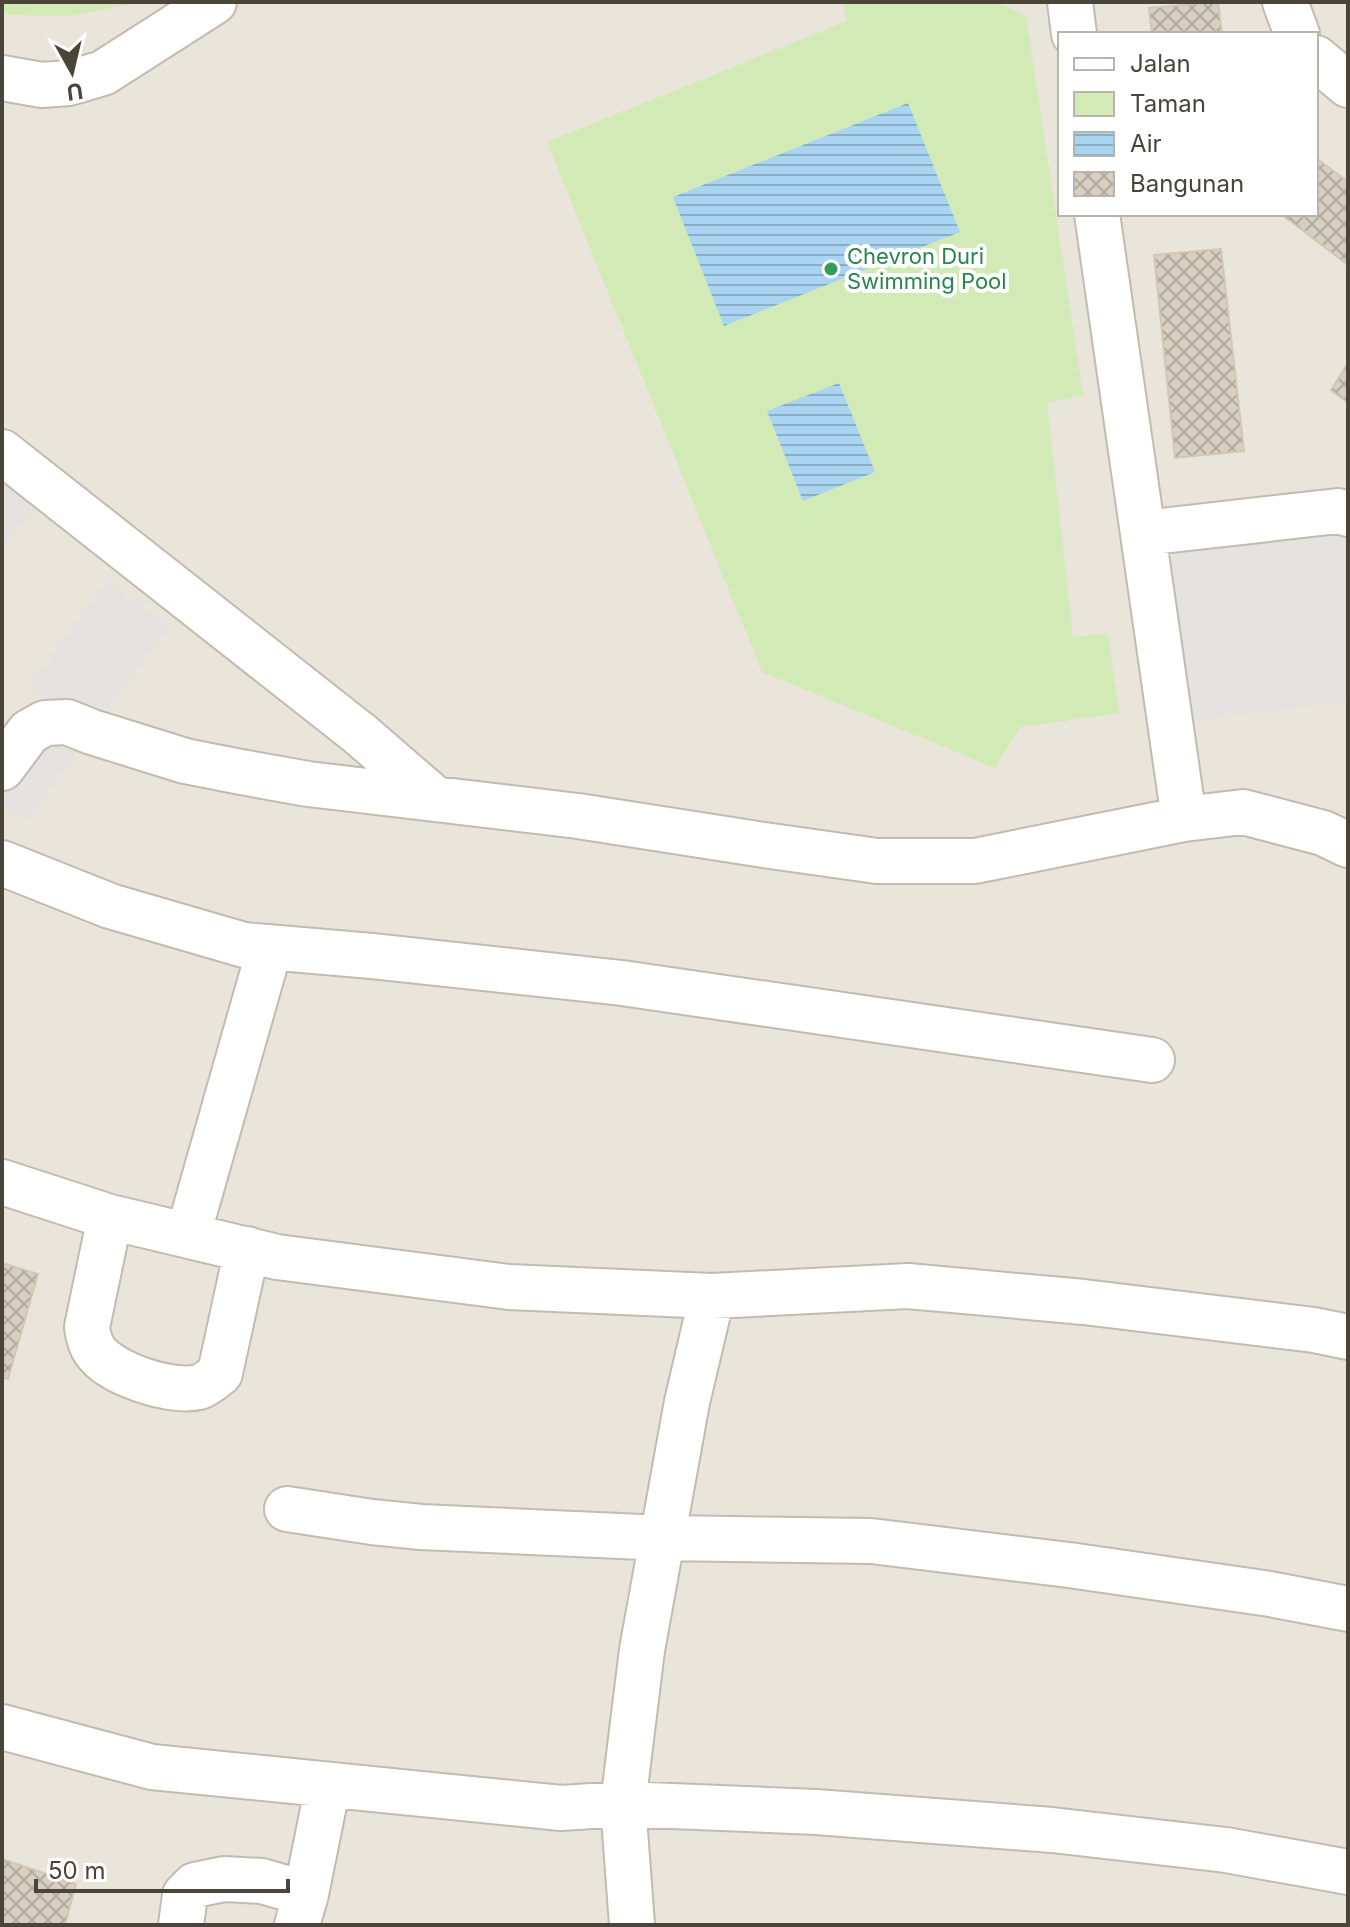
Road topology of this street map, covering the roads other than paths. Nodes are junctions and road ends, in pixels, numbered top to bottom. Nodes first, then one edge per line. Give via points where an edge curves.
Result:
1 (214, 2) edge
2 (1070, 2) edge
3 (1285, 2) edge
4 (1074, 32) edge
5 (1296, 32) edge
6 (1318, 60) edge
7 (2, 78) edge
8 (1348, 85) edge
9 (1097, 216) edge
10 (2, 452) edge
11 (1348, 514) edge
12 (1144, 533) junction
13 (2, 768) edge
14 (434, 798) junction
15 (1184, 819) junction
16 (1348, 845) edge
17 (2, 863) edge
18 (270, 947) junction
19 (1152, 1060) dead end
20 (2, 1182) edge
21 (110, 1217) junction
22 (188, 1235) junction
23 (247, 1249) junction
24 (712, 1296) junction
25 (1348, 1337) edge
26 (287, 1509) dead end
27 (664, 1538) junction
28 (1348, 1609) edge
29 (2, 1727) edge
30 (328, 1785) junction
31 (623, 1804) junction
32 (1348, 1872) edge
33 (301, 1910) edge
34 (181, 1925) edge
35 (632, 1925) edge

1 - 7 street via 103,73 42,85
2 - 4 street
3 - 5 street
6 - 8 street
9 - 12 street
10 - 14 street
11 - 12 street
12 - 15 street
13 - 14 street via 29,732 45,723 67,722 213,767
14 - 15 street via 877,861 975,861
15 - 16 street via 1243,812
17 - 18 street via 110,906 244,945
18 - 19 street via 622,983
18 - 22 street
20 - 21 street
21 - 22 street
21 - 23 street via 88,1337 104,1361 136,1378 178,1389 201,1387 220,1373
22 - 23 street
23 - 24 street via 509,1287
24 - 25 street via 908,1286 1084,1302
24 - 27 street
26 - 27 street via 421,1527
27 - 28 street via 871,1541 1069,1565
27 - 31 street via 642,1650
29 - 30 street via 152,1767
30 - 31 street via 561,1808
30 - 33 street
31 - 32 street via 1052,1830 1226,1850
31 - 35 street
33 - 34 street via 262,1881 224,1879 195,1885 185,1895

